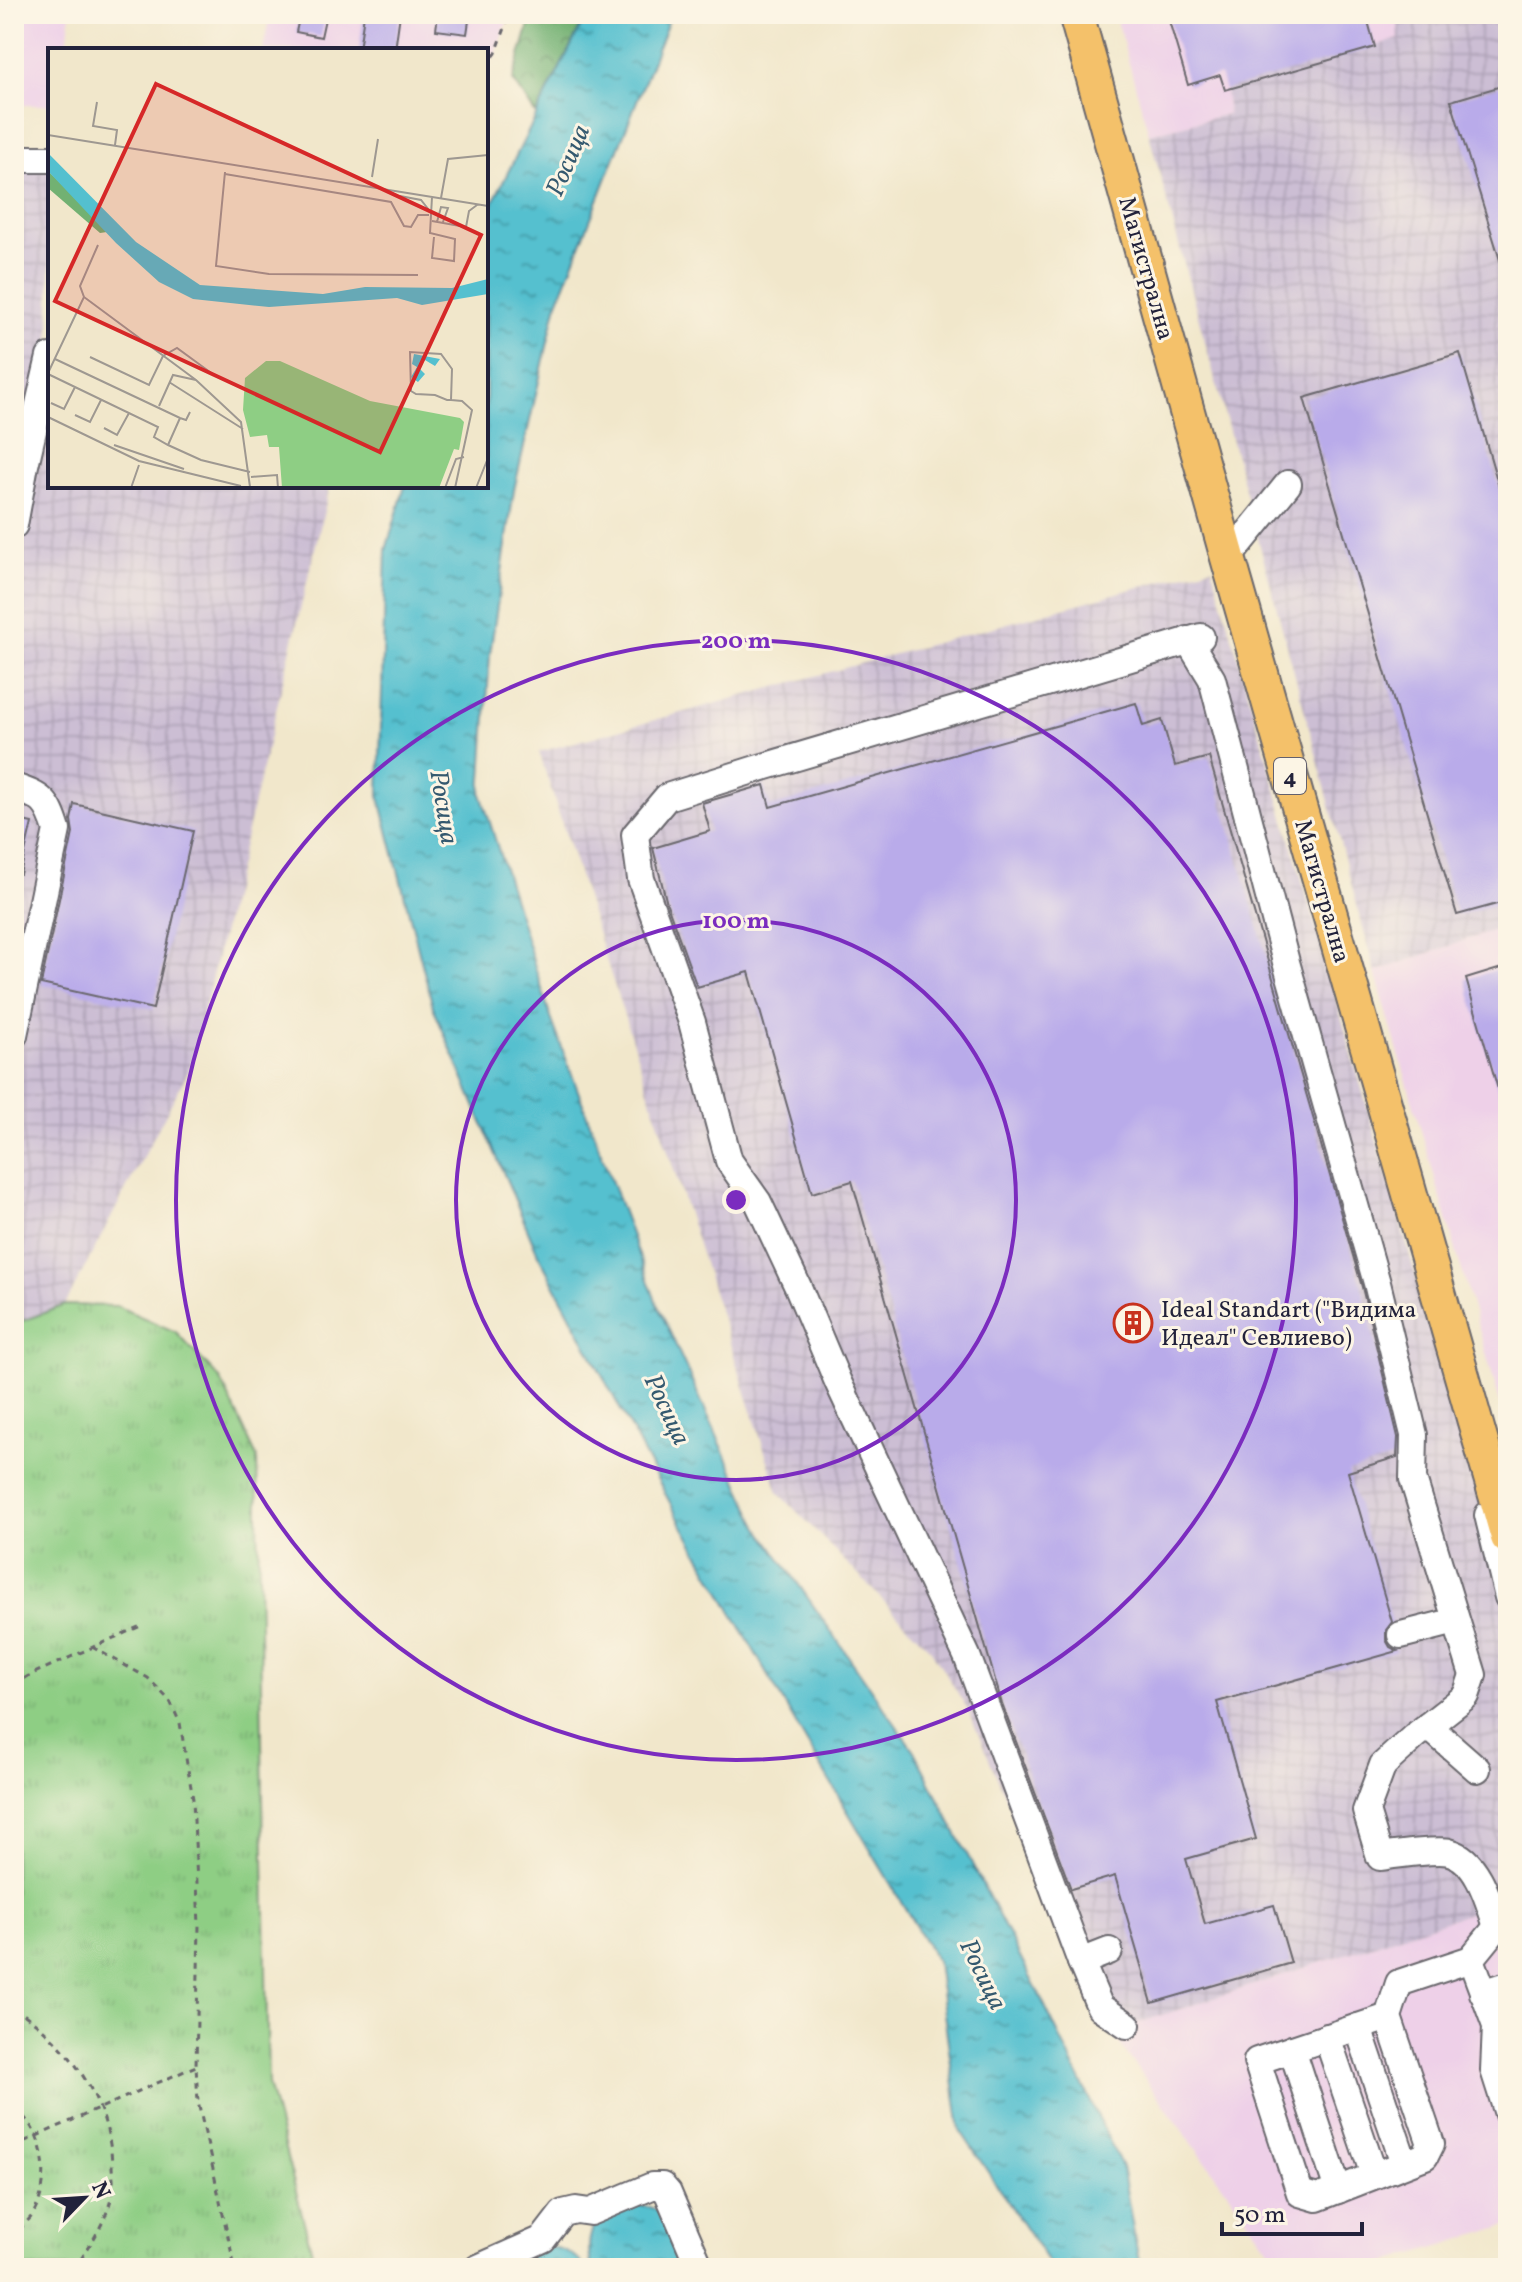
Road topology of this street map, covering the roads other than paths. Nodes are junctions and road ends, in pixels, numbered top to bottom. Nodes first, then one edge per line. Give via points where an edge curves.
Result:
1 (1076, 14) edge
2 (14, 159) edge
3 (48, 159) edge
4 (48, 366) edge
5 (1288, 484) dead end
6 (14, 525) edge
7 (1228, 558) junction
8 (14, 787) edge
9 (14, 1035) edge
10 (1501, 1492) edge
11 (1508, 1537) edge
12 (1508, 1597) edge
13 (1456, 1621) junction
14 (1401, 1635) dead end
15 (1428, 1726) junction
16 (1477, 1769) dead end
17 (1503, 1925) edge
18 (1109, 1951) dead end
19 (1471, 1959) junction
20 (1081, 1962) junction
21 (1496, 1989) edge
22 (1388, 2017) junction
23 (1127, 2025) dead end
24 (1358, 2027) junction
25 (1502, 2028) edge
26 (1327, 2037) junction
27 (1292, 2049) junction
28 (1508, 2114) edge
29 (1404, 2163) junction
30 (1374, 2175) junction
31 (1338, 2190) junction
32 (478, 2268) edge
33 (700, 2268) edge

1 - 7 main road, Магистрална / 4
2 - 3 street
4 - 6 street
5 - 7 street
7 - 10 main road, Магистрална / 4
8 - 9 street via 50,807 57,830
10 - 11 main road, Магистрална / 4
10 - 12 street via 1488,1515
13 - 14 street
13 - 15 street via 1473,1675 1466,1696
13 - 20 street via 1413,1479 1414,1435 1377,1283 1212,679 1195,639 667,797 635,835 641,879 692,1022 729,1161 758,1202 967,1656
15 - 16 street
15 - 17 street via 1383,1765 1366,1811 1380,1857 1449,1852 1471,1864
17 - 19 street
18 - 20 street
19 - 21 street
19 - 22 street via 1399,1983
20 - 23 street via 1100,2007
21 - 25 street
22 - 24 street
22 - 29 street via 1431,2144 1425,2156
24 - 26 street
24 - 29 street
25 - 28 street via 1494,2070
26 - 27 street
26 - 30 street
27 - 31 street
27 - 31 street via 1257,2061 1300,2193 1317,2198
29 - 30 street
30 - 31 street
32 - 33 street via 543,2239 563,2213 590,2212 652,2186 662,2186 668,2193

